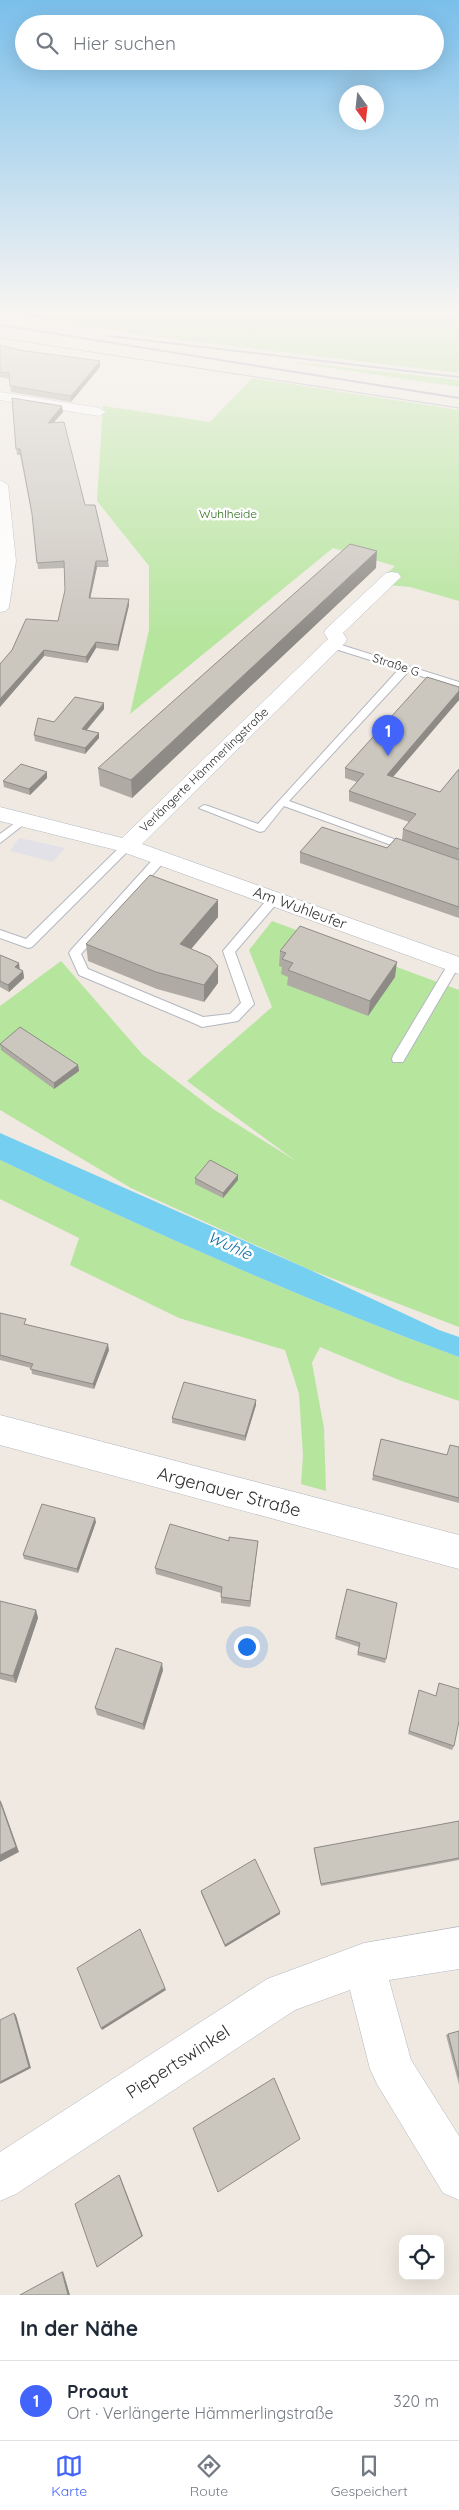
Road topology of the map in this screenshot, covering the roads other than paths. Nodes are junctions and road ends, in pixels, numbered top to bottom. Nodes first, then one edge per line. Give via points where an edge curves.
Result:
1 (0, 485) edge
2 (2, 514) edge
3 (392, 577) dead end
4 (0, 607) edge
5 (332, 645) junction
6 (406, 668) junction
7 (459, 685) edge
8 (282, 802) junction
9 (204, 808) dead end
10 (0, 814) edge
11 (23, 820) junction
12 (0, 840) edge
13 (143, 852) junction
14 (422, 852) edge
15 (274, 899) junction
16 (0, 934) edge
17 (456, 965) edge
18 (398, 1058) dead end
19 (0, 1430) edge
20 (459, 1552) edge
21 (459, 1948) edge
22 (364, 1964) junction
23 (0, 2178) edge
24 (459, 2178) edge

1 - 2 street
2 - 4 street via 9,557 7,587
3 - 5 street, Verlängerte Hämmerlingstraße via 333,633 338,639
5 - 6 lane, Straße G
5 - 13 street, Verlängerte Hämmerlingstraße
6 - 7 lane, Straße G
6 - 8 lane
8 - 9 lane via 260,829
8 - 14 lane
10 - 11 street, Am Wuhleufer
11 - 12 lane
11 - 13 street, Am Wuhleufer
13 - 15 street, Am Wuhleufer
13 - 15 lane via 75,953 83,972 202,1022 234,1018 248,1004 228,951
13 - 16 lane, Verlängerte Hämmerlingstraße via 28,944
15 - 17 street, Am Wuhleufer
17 - 18 lane
19 - 20 street, Argenauer Straße
21 - 22 street, Piepertswinkel
22 - 23 street, Piepertswinkel via 282,1994
22 - 24 street via 392,2069

